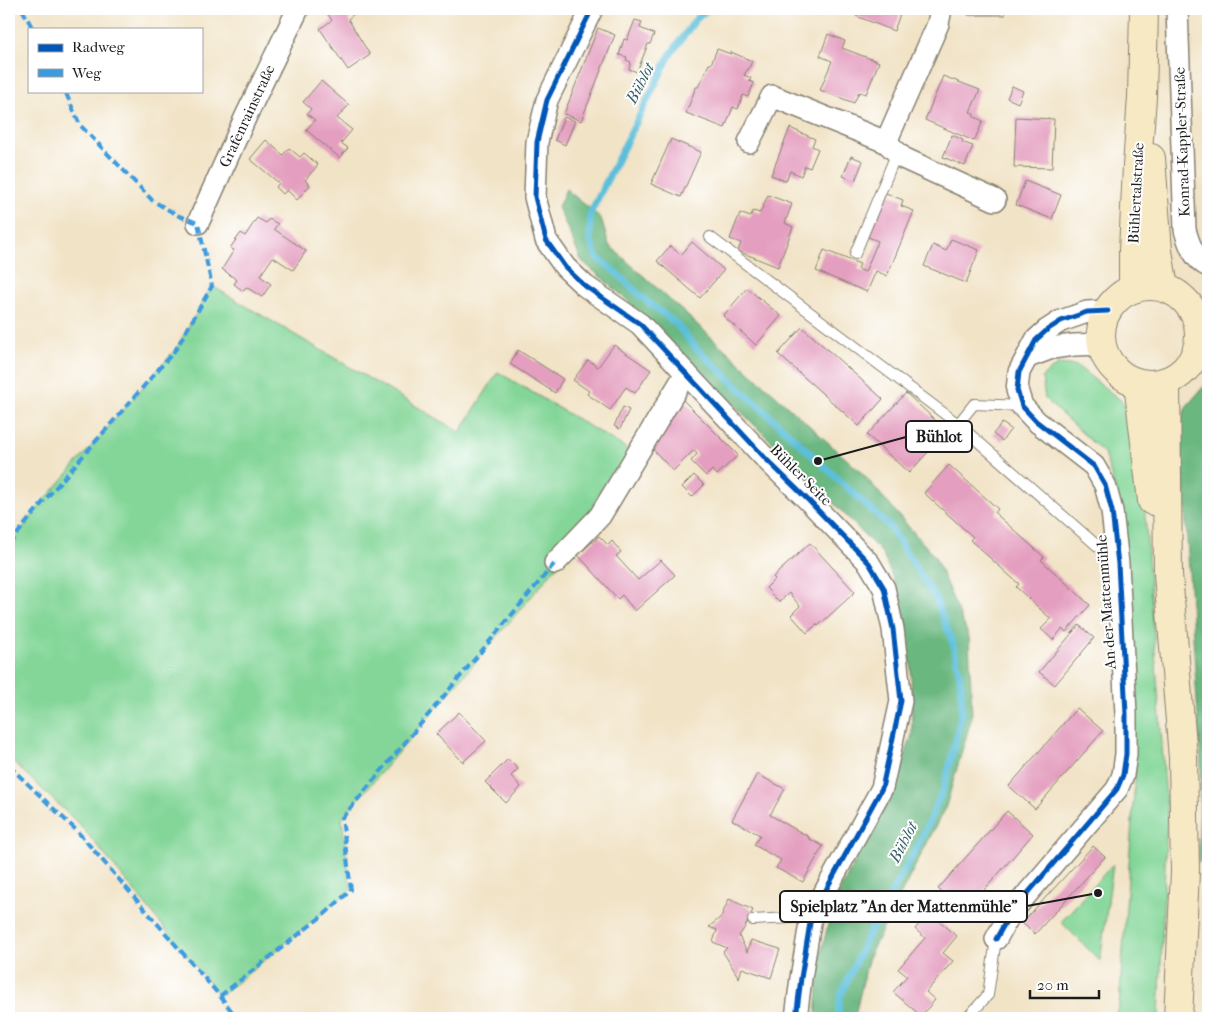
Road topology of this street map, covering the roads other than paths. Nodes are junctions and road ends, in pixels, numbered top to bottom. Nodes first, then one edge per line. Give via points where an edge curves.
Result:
1 (298, 9) edge
2 (592, 9) edge
3 (940, 9) edge
4 (1144, 9) edge
5 (1177, 9) edge
6 (1142, 97) junction
7 (749, 142) dead end
8 (892, 147) junction
9 (995, 200) dead end
10 (198, 224) dead end
11 (710, 237) dead end
12 (856, 254) dead end
13 (1208, 266) edge
14 (1164, 288) junction
15 (1133, 289) junction
16 (1108, 311) junction
17 (1203, 331) edge
18 (1102, 344) junction
19 (1028, 357) junction
20 (1199, 363) edge
21 (686, 374) junction
22 (1166, 382) junction
23 (1138, 383) junction
24 (1022, 406) junction
25 (958, 424) junction
26 (555, 563) dead end
27 (1118, 564) junction
28 (1168, 574) junction
29 (811, 917) junction
30 (753, 920) dead end
31 (996, 939) joint
32 (796, 1018) edge
33 (967, 1018) edge
34 (1178, 1018) edge

1 - 10 street, Grafenrainstraße
2 - 21 street, Bühler Seite via 547,100 537,142 535,197 546,240 565,267 585,286 640,324
3 - 8 street via 938,24
4 - 6 main road, Bühlertalstraße
5 - 13 street, Konrad-Kappler-Straße via 1185,230 1190,246
6 - 14 main road, Bühlertalstraße
6 - 15 main road, Bühlertalstraße via 1132,251
7 - 8 street via 772,96
8 - 9 street via 903,158
8 - 12 lane
11 - 25 lane
14 - 15 main road via 1148,286
14 - 17 main road via 1193,310
15 - 16 main road via 1118,298
16 - 18 main road via 1102,327
16 - 19 street via 1087,312 1061,321 1036,340
17 - 20 main road via 1198,346
18 - 19 street via 1052,348
18 - 23 main road via 1108,362 1121,375
19 - 24 street via 1019,372 1017,390
20 - 22 main road
21 - 26 street via 600,516
21 - 29 street, Bühler Seite via 869,563 884,588 893,629 901,701 882,788
22 - 23 main road
22 - 28 main road
23 - 28 main road via 1153,510
24 - 25 lane via 974,404
24 - 27 street, An der Mattenmühle via 1036,421 1094,466 1105,485 1112,511
25 - 27 lane
27 - 31 street, An der Mattenmühle via 1126,714 1123,775 1117,790 1010,914
28 - 34 main road via 1183,758 1185,872
29 - 30 lane
29 - 32 street, Bühler Seite
31 - 33 lane via 988,995

